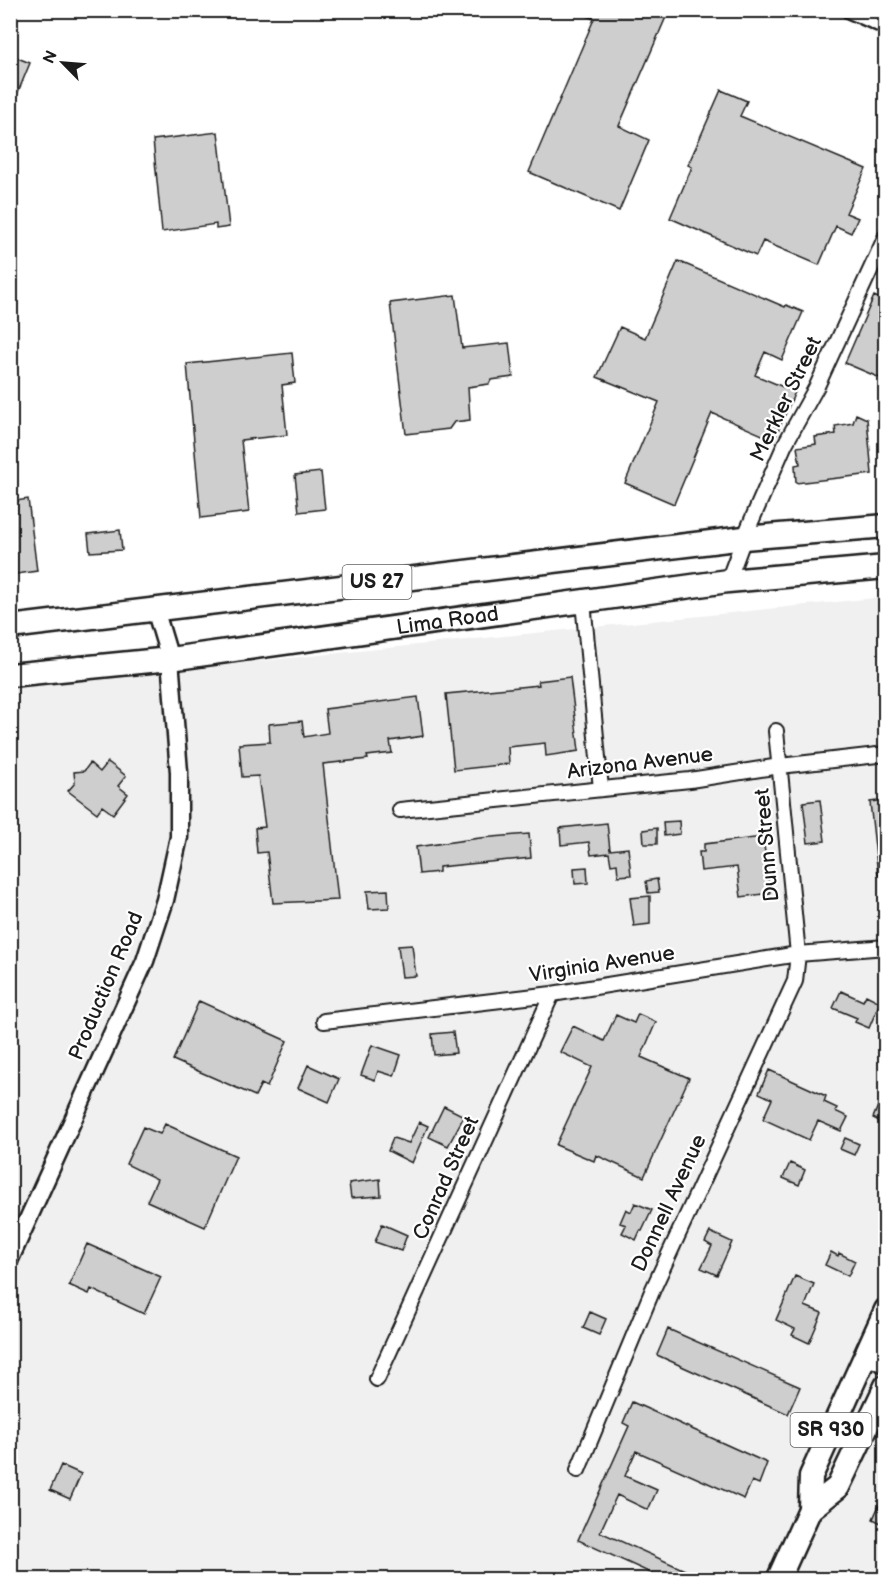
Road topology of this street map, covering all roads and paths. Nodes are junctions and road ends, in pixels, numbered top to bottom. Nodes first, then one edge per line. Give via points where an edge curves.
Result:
1 (850, 10) edge
2 (885, 26) edge
3 (885, 236) edge
4 (881, 259) edge
5 (885, 526) edge
6 (744, 538) junction
7 (885, 567) edge
8 (728, 581) junction
9 (583, 602) junction
10 (155, 609) junction
11 (10, 627) edge
12 (170, 659) junction
13 (10, 675) edge
14 (776, 731) dead end
15 (885, 754) edge
16 (780, 766) junction
17 (601, 789) junction
18 (400, 810) dead end
19 (885, 947) edge
20 (798, 954) junction
21 (552, 994) junction
22 (324, 1021) dead end
23 (10, 1259) edge
24 (885, 1310) edge
25 (876, 1358) edge
26 (377, 1379) dead end
27 (885, 1386) edge
28 (578, 1470) dead end
29 (810, 1509) junction
30 (778, 1580) edge

1 - 2 street
3 - 4 street, Merkler Street
4 - 6 street, Merkler Street via 785,444
5 - 6 highway, US 27
6 - 8 street, Merkler Street
6 - 10 highway, US 27
7 - 8 highway, Lima Road / US 27
8 - 9 highway, Lima Road / US 27
9 - 12 highway, Lima Road / US 27
9 - 17 street
10 - 11 highway, US 27
10 - 12 street, Production Road
12 - 13 highway, Lima Road / US 27
12 - 23 street, Production Road via 179,772 179,837 165,900 145,961
14 - 16 street, Dunn Street
15 - 16 street, Arizona Avenue
16 - 17 street, Arizona Avenue
16 - 20 street, Dunn Street
17 - 18 street, Arizona Avenue
19 - 20 street, Virginia Avenue
20 - 21 street, Virginia Avenue
20 - 28 street, Donnell Avenue via 795,981 653,1289
21 - 22 street, Virginia Avenue
21 - 26 street, Conrad Street
24 - 25 highway, SR 930
25 - 29 highway, SR 930 via 811,1476
27 - 29 highway, SR 930 via 838,1487
29 - 30 highway, SR 930

